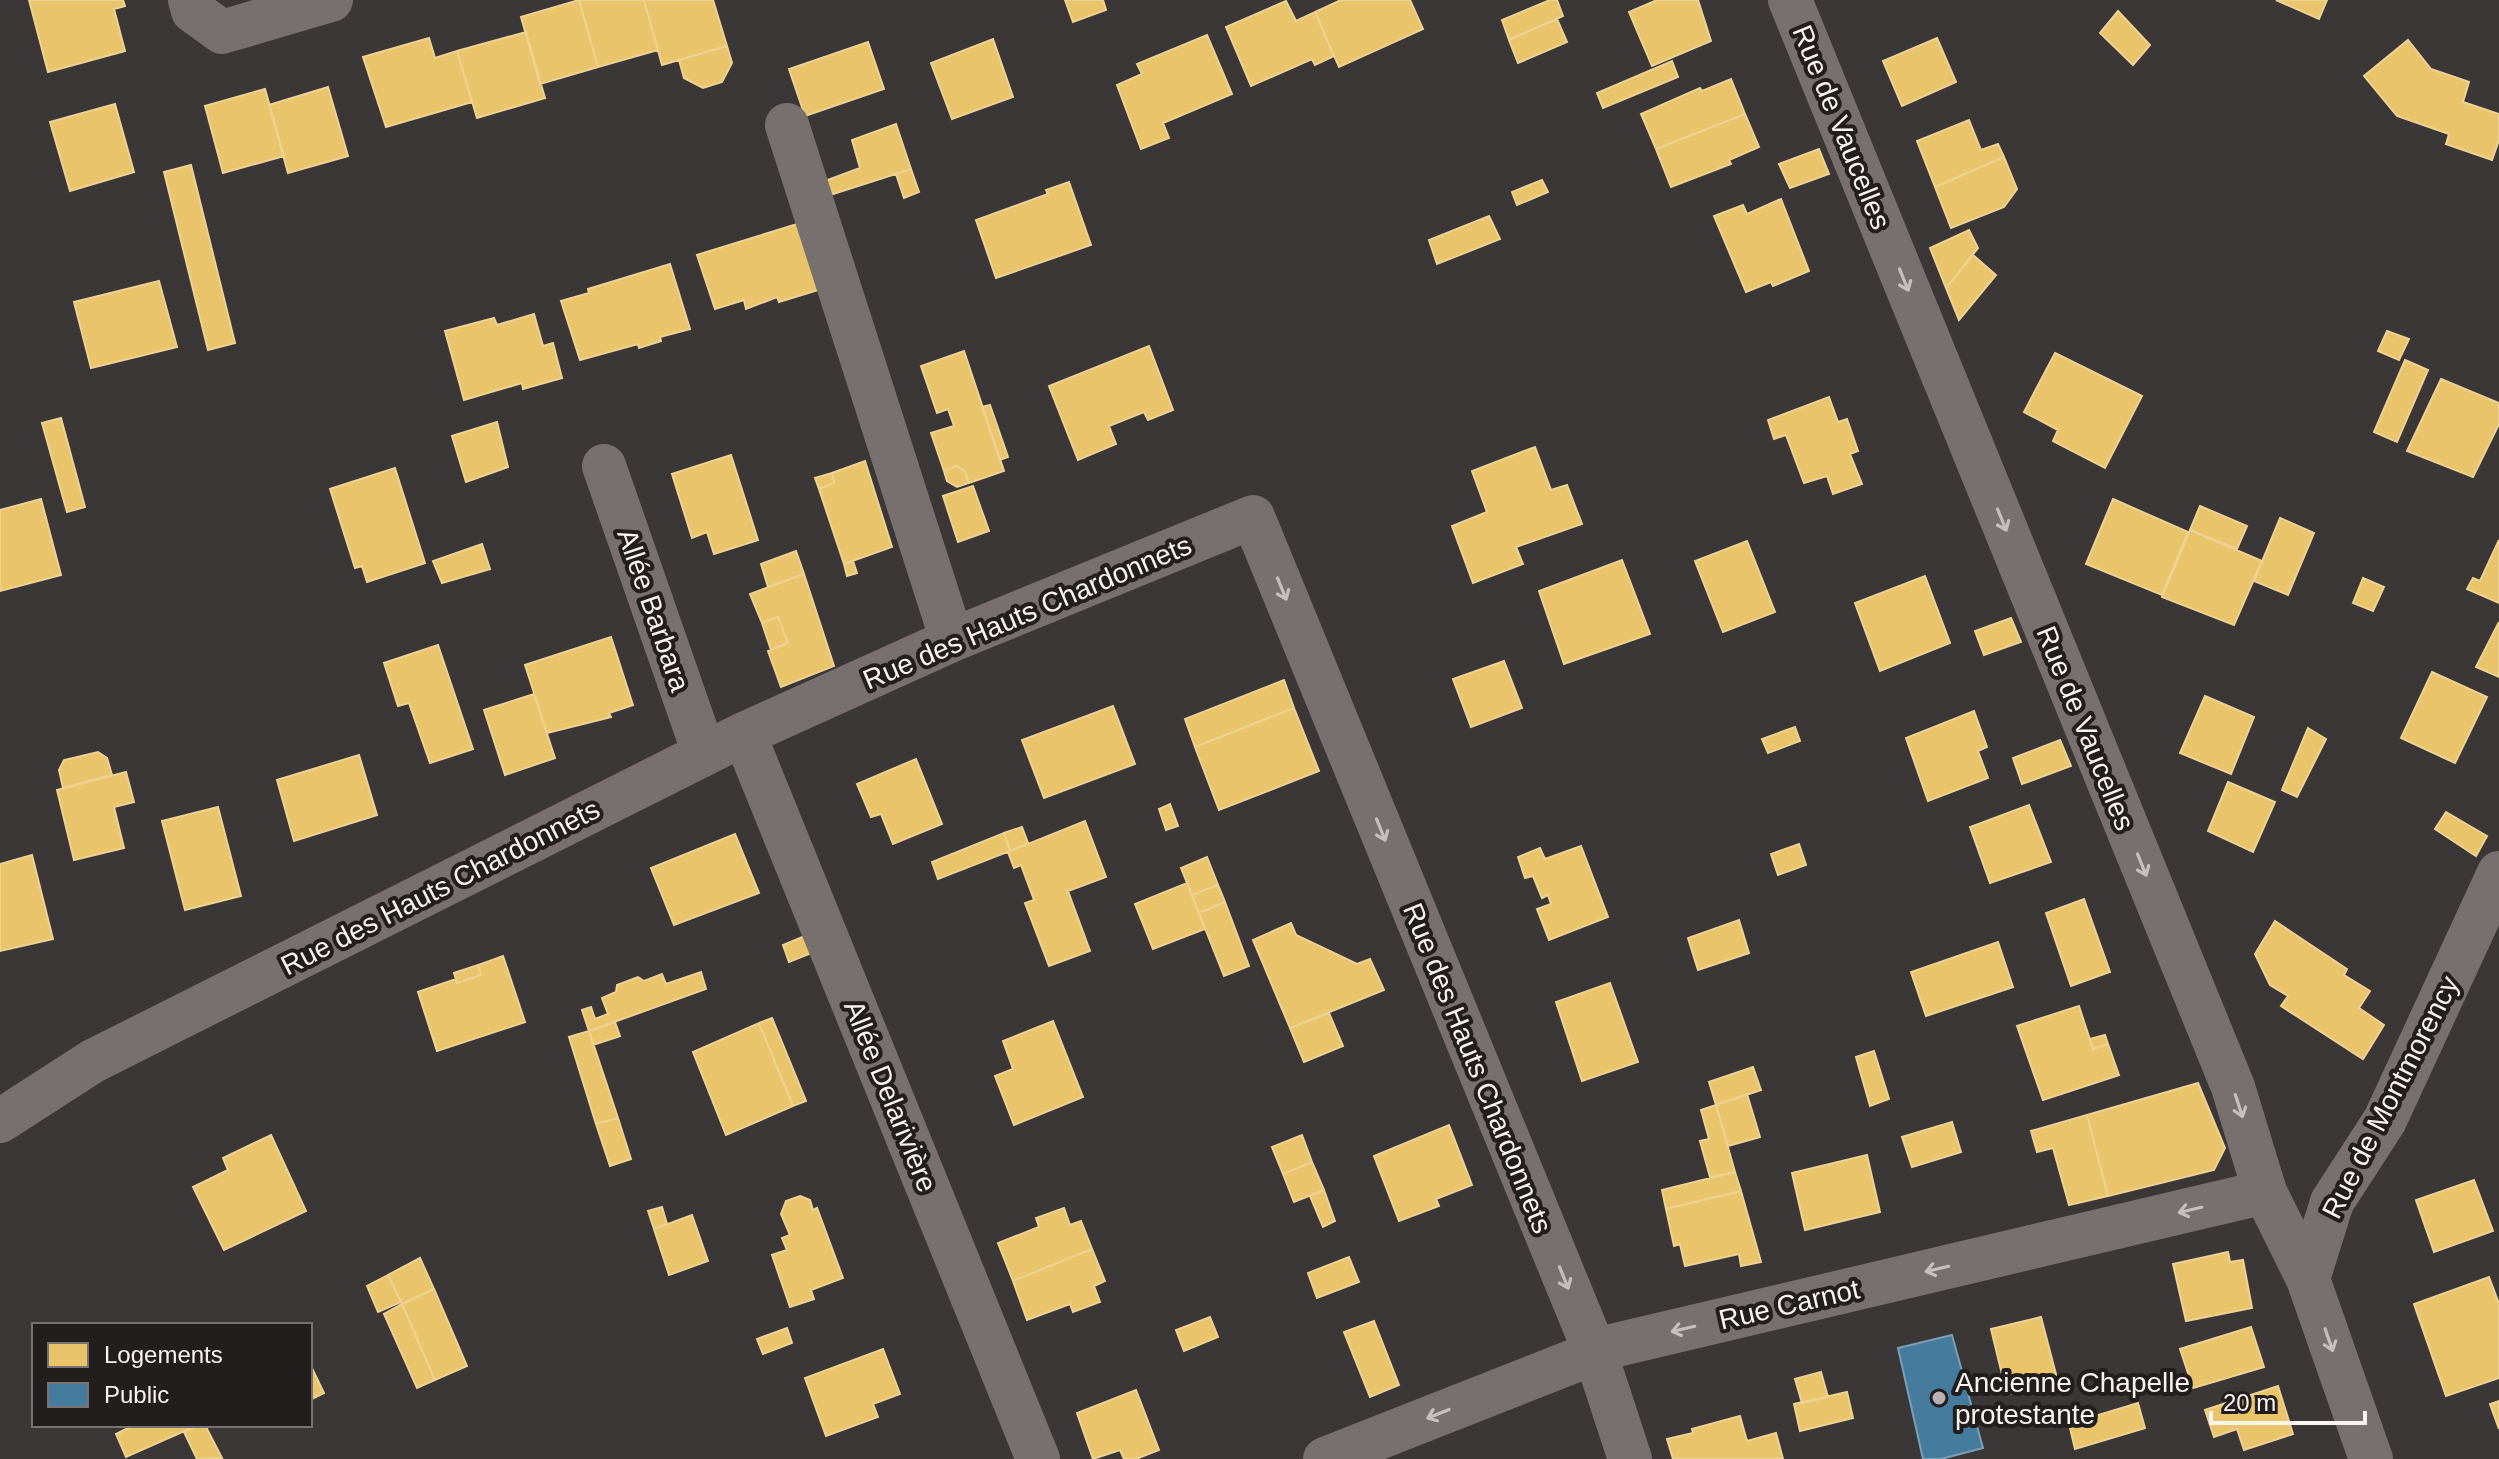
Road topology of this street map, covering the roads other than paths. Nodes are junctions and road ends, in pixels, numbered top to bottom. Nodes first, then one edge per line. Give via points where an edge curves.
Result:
1 (190, 0) edge
2 (331, 0) edge
3 (1790, 0) edge
4 (787, 125) dead end
5 (604, 466) dead end
6 (952, 640) junction
7 (744, 734) junction
8 (704, 753) junction
9 (2499, 873) edge
10 (0, 1121) edge
11 (2265, 1192) junction
12 (2308, 1279) junction
13 (1595, 1352) junction
14 (1038, 1459) edge
15 (1325, 1459) edge
16 (1630, 1459) edge
17 (2371, 1459) edge

1 - 2 street via 193,11 222,32
3 -> 11 street, Rue de Vaucelles via 2233,1087
4 - 6 street
5 - 8 street, Allée Barbara
6 - 7 street, Rue des Hauts Chardonnets
6 -> 13 street, Rue des Hauts Chardonnets via 1253,517
7 - 8 street, Rue des Hauts Chardonnets
7 - 14 street, Allée Delarivière
8 - 10 street, Rue des Hauts Chardonnets via 93,1061
9 - 12 street, Rue de Montmorency via 2385,1120 2332,1202
11 - 12 street, Rue de Vaucelles
11 -> 13 street, Rue Carnot
12 -> 17 street, Rue de Vaucelles
13 -> 15 street, Rue Carnot
13 - 16 street, Rue des Hauts Chardonnets

